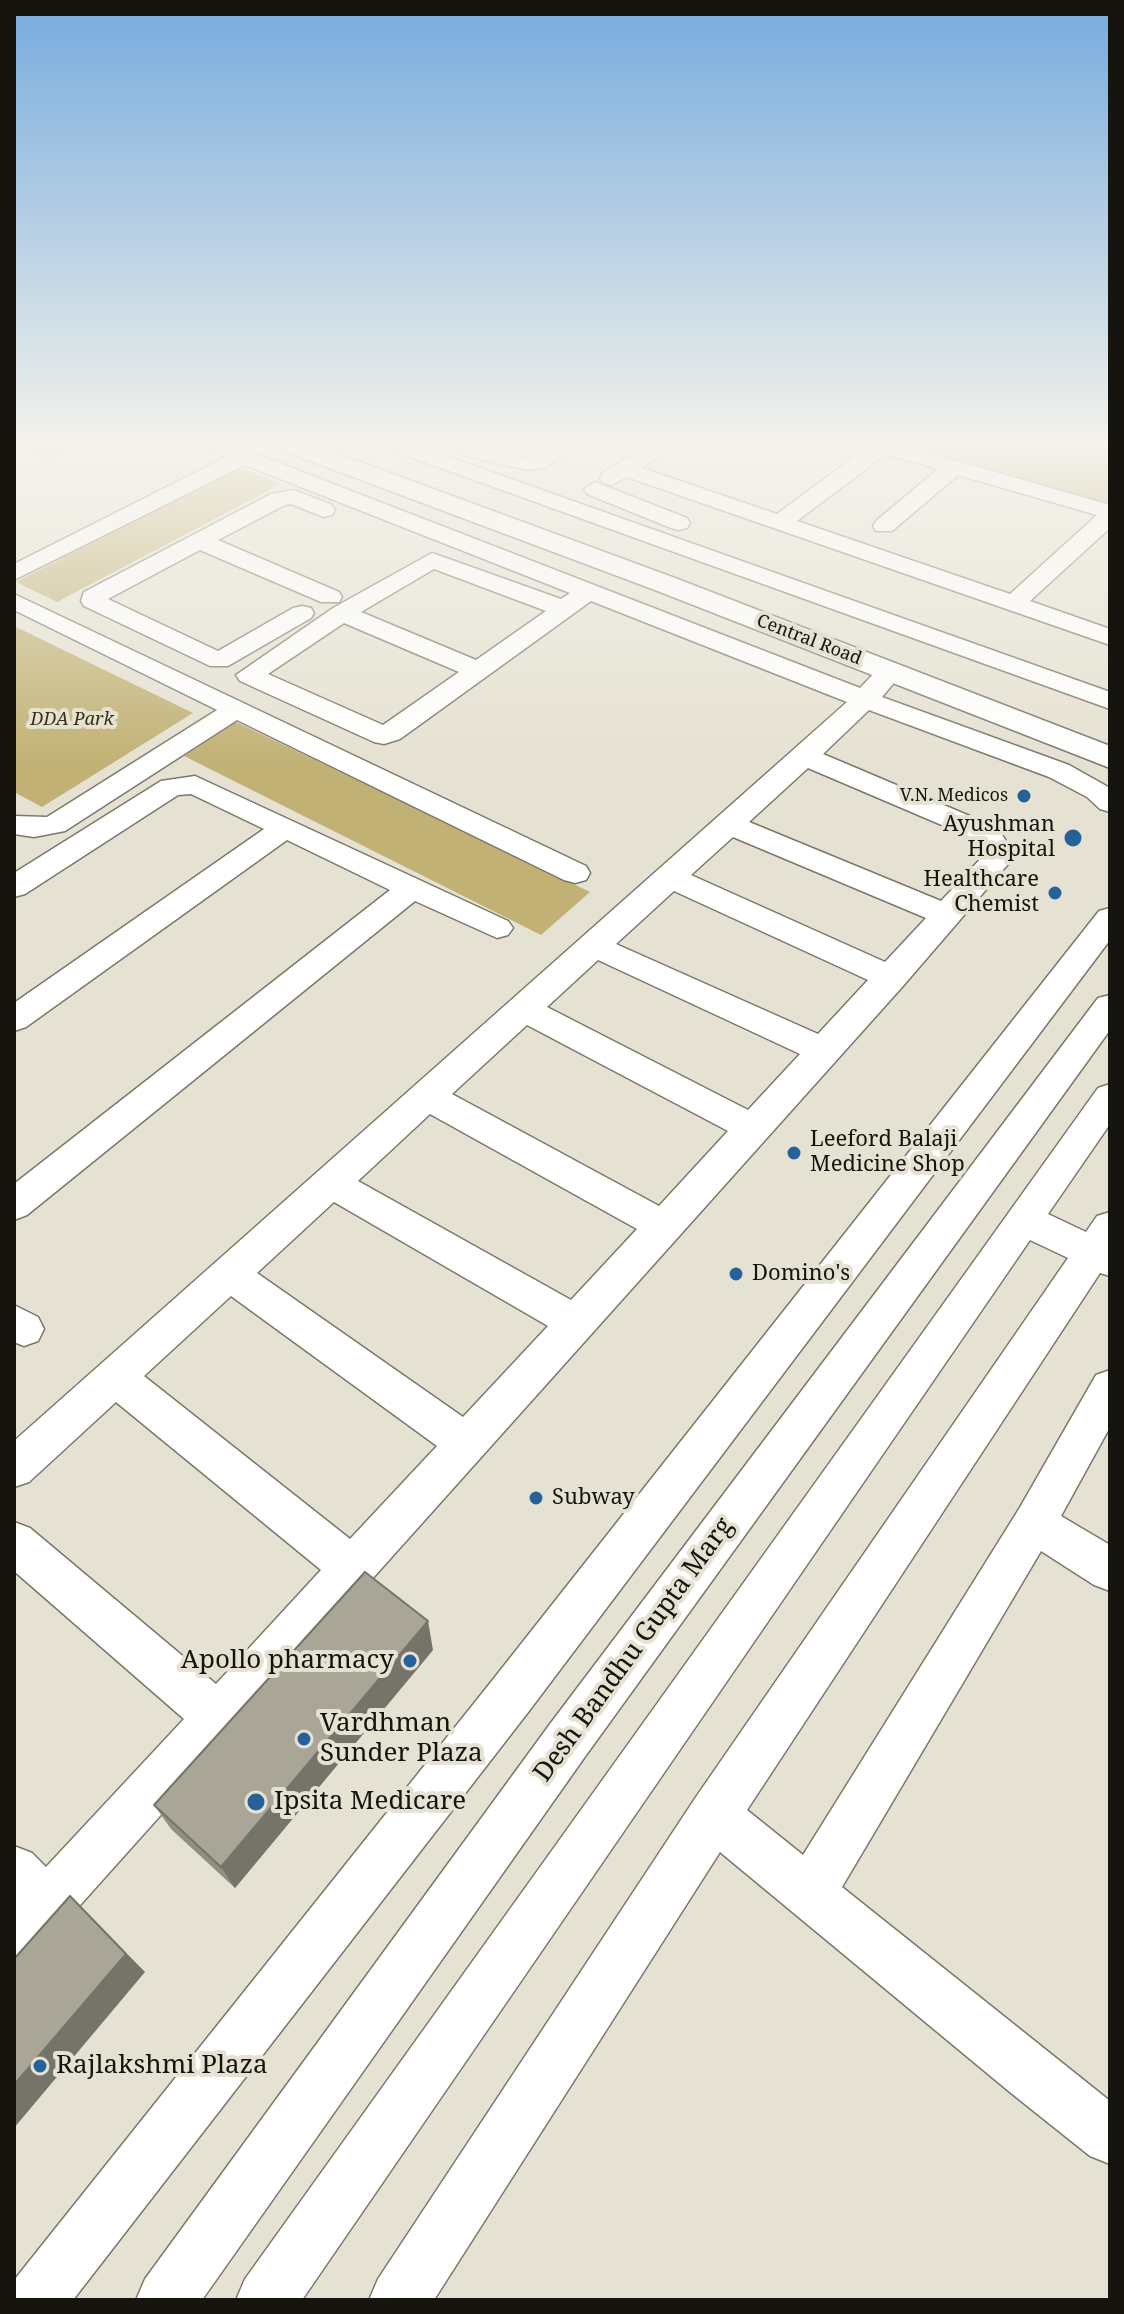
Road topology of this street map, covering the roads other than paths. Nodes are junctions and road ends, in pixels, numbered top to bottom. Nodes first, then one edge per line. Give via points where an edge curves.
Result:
1 (60, 550) edge
2 (182, 550) edge
3 (219, 550) edge
4 (405, 550) edge
5 (483, 550) edge
6 (573, 550) edge
7 (614, 550) edge
8 (695, 550) edge
9 (761, 550) edge
10 (857, 550) edge
11 (1071, 550) edge
12 (14, 573) edge
13 (588, 591) junction
14 (14, 601) edge
15 (1013, 604) junction
16 (336, 605) junction
17 (564, 609) junction
18 (896, 615) junction
19 (1110, 637) edge
20 (219, 661) junction
21 (477, 670) junction
22 (890, 672) junction
23 (249, 675) junction
24 (1110, 676) edge
25 (183, 683) junction
26 (866, 700) junction
27 (1110, 701) edge
28 (226, 704) junction
29 (976, 705) junction
30 (946, 731) junction
31 (1110, 733) edge
32 (804, 756) junction
33 (1110, 758) edge
34 (1110, 803) edge
35 (728, 824) junction
36 (24, 826) edge
37 (285, 828) junction
38 (66, 854) junction
39 (575, 873) dead end
40 (670, 877) junction
41 (14, 887) edge
42 (412, 888) junction
43 (948, 916) junction
44 (1110, 918) edge
45 (497, 928) dead end
46 (594, 946) junction
47 (892, 978) junction
48 (1110, 1006) edge
49 (524, 1009) junction
50 (14, 1019) edge
51 (825, 1051) junction
52 (427, 1096) junction
53 (1110, 1097) edge
54 (754, 1129) junction
55 (331, 1183) junction
56 (14, 1205) edge
57 (1024, 1220) junction
58 (665, 1227) junction
59 (1104, 1247) edge
60 (230, 1274) junction
61 (577, 1323) junction
62 (116, 1377) junction
63 (1110, 1388) edge
64 (467, 1444) junction
65 (14, 1468) edge
66 (1034, 1523) junction
67 (14, 1543) edge
68 (353, 1569) junction
69 (1110, 1570) edge
70 (218, 1717) junction
71 (714, 1815) junction
72 (809, 1893) junction
73 (25, 1905) edge
74 (1110, 2136) edge
75 (36, 2300) edge
76 (166, 2300) edge
77 (266, 2300) edge
78 (399, 2300) edge

1 - 12 street
2 - 20 street via 98,593 93,601
3 - 16 street
4 - 16 street
5 - 13 street
6 - 22 main road, Central Road
7 - 31 main road, Central Road
8 - 18 street
9 - 18 street
10 - 15 street
11 - 15 street
13 - 17 street
13 - 26 street
14 - 25 street
15 - 19 street
16 - 17 street via 432,560
16 - 20 street
16 - 21 street
16 - 23 street
17 - 21 street
18 - 24 street
18 - 27 street
20 - 25 street
21 - 23 street via 384,736
22 - 26 street
22 - 29 main road, Central Road
23 - 28 street
25 - 28 street
26 - 30 street
26 - 32 street
28 - 36 street via 55,825
28 - 39 street
29 - 30 street
29 - 33 main road, Central Road
30 - 34 street via 1059,771
32 - 35 street
32 - 43 street via 988,834 1000,856
35 - 40 street
35 - 43 street
36 - 38 street
37 - 38 street via 183,784
37 - 42 street
37 - 50 street
38 - 41 street
40 - 46 street
40 - 47 street
42 - 45 street
42 - 56 street
43 - 47 street
44 - 75 street
46 - 49 street
46 - 51 street
47 - 51 street
48 - 76 street, Desh Bandhu Gupta Marg via 558,1753
49 - 52 street
49 - 54 street
51 - 54 street
52 - 55 street
52 - 58 street
53 - 57 street
54 - 58 street
55 - 60 street
55 - 61 street
57 - 59 street
57 - 77 street
58 - 61 street
59 - 71 street
60 - 62 street
60 - 64 street
61 - 64 street
62 - 65 street
62 - 68 street
63 - 66 street
64 - 68 street
66 - 69 street
66 - 72 street
67 - 70 street
68 - 70 street
70 - 73 street
71 - 72 street
71 - 78 street
72 - 74 street

